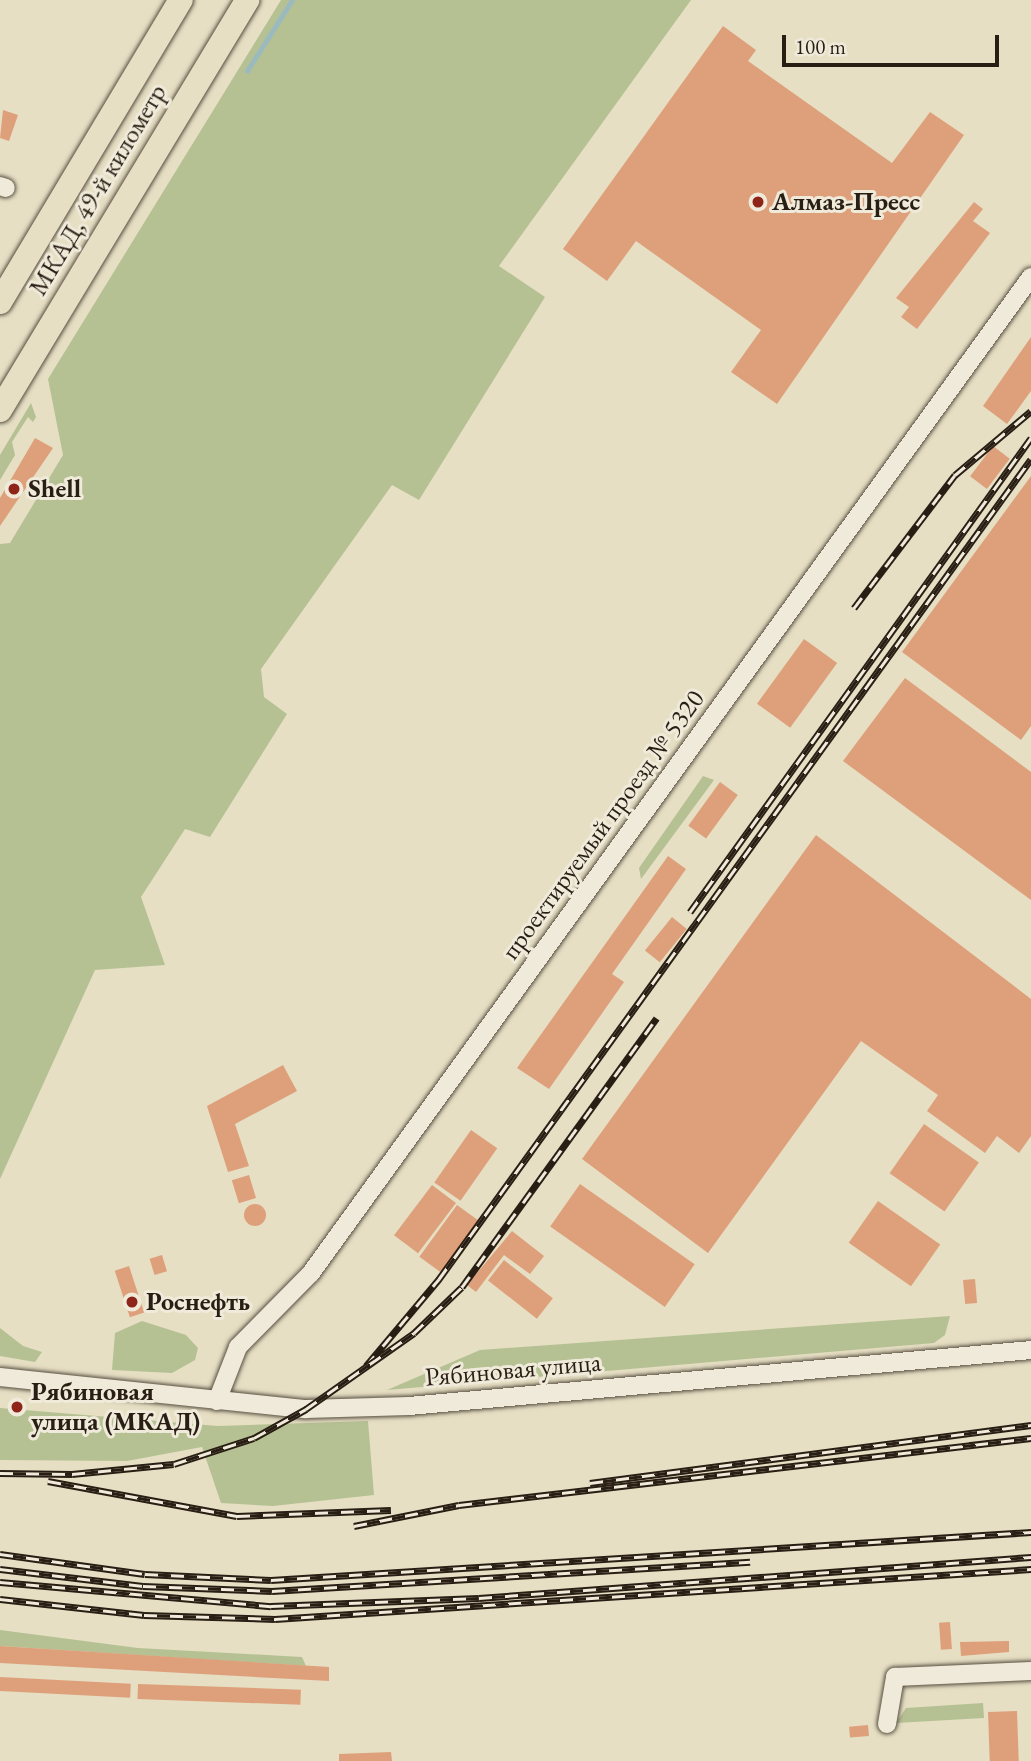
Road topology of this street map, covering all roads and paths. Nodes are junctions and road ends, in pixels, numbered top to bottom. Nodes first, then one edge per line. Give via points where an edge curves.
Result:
1 (181, 0) edge
2 (247, 0) edge
3 (1031, 277) edge
4 (0, 302) edge
5 (0, 410) edge
6 (1031, 1350) edge
7 (0, 1377) edge
8 (217, 1401) junction
9 (1031, 1671) edge
10 (887, 1724) dead end

1 - 4 highway, МКАД, 49-й километр
2 - 5 highway, МКАД, 49-й километр
3 - 8 street, проектируемый проезд № 5320 via 311,1273 238,1347
6 - 8 street, Рябиновая улица via 409,1406 306,1409
7 - 8 street, Рябиновая улица
9 - 10 street via 895,1677

